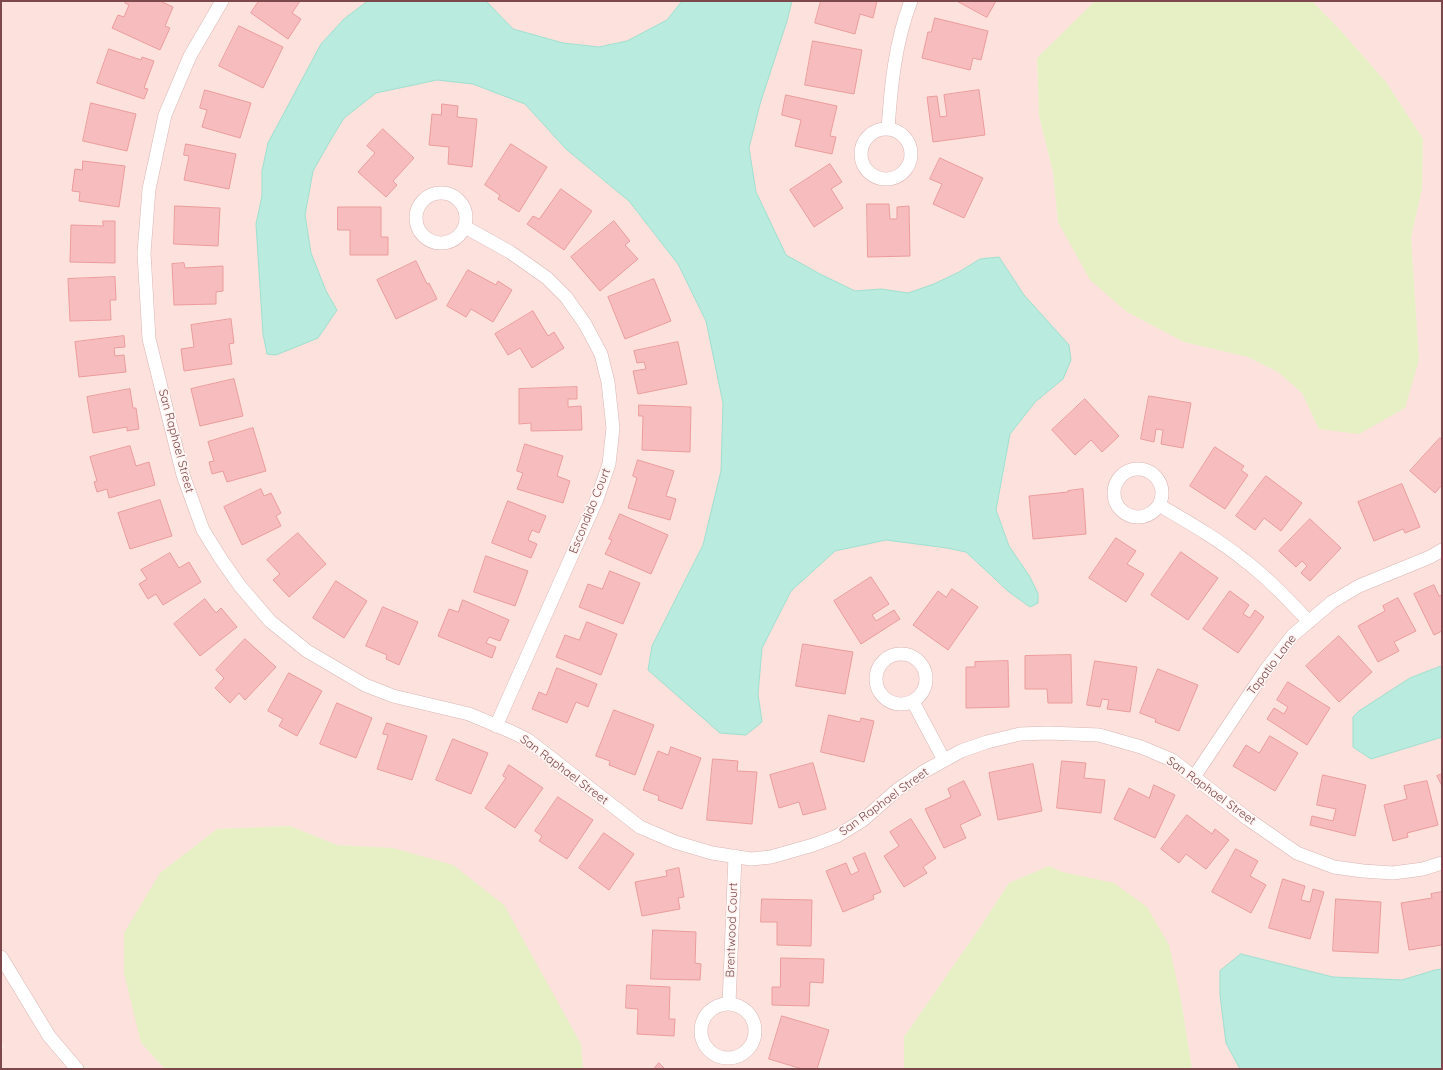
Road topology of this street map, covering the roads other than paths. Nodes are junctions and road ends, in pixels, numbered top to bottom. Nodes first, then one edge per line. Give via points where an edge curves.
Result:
1 (222, 1) edge
2 (911, 1) edge
3 (888, 129) dead end
4 (465, 226) dead end
5 (1159, 504) dead end
6 (1442, 550) edge
7 (1309, 622) junction
8 (913, 702) dead end
9 (496, 726) junction
10 (944, 760) junction
11 (1194, 777) junction
12 (735, 856) junction
13 (1442, 863) edge
14 (1, 957) edge
15 (729, 1004) junction
16 (77, 1069) edge

1 - 9 street, San Raphael Street via 190,56 165,115 149,189 144,253 149,339 183,475 203,530 240,586 265,616 307,651 366,685 393,696 469,714
2 - 3 street via 904,18 893,71
4 - 9 street, Escondido Court via 510,252 547,278 566,297 585,324 601,354 608,382 613,428 609,464 597,499
5 - 7 street via 1245,560
6 - 7 street, Tapatio Lane via 1359,586 1332,602
7 - 11 street, Tapatio Lane via 1293,635 1265,671
8 - 10 street
9 - 12 street, San Raphael Street via 528,740 640,827 675,842 712,853
10 - 11 street, San Raphael Street via 987,742 1020,734 1099,735 1141,747 1172,760
10 - 12 street, San Raphael Street via 897,790 863,820 837,836 771,857 751,859
11 - 13 street, San Raphael Street via 1297,853 1334,866 1392,873 1423,869
12 - 15 street, Brentwood Court
14 - 16 street via 49,1036
15 - 15 street via 715,1007 708,1013 701,1031 708,1048 723,1057 741,1054 749,1048 755,1033 754,1023 744,1008

